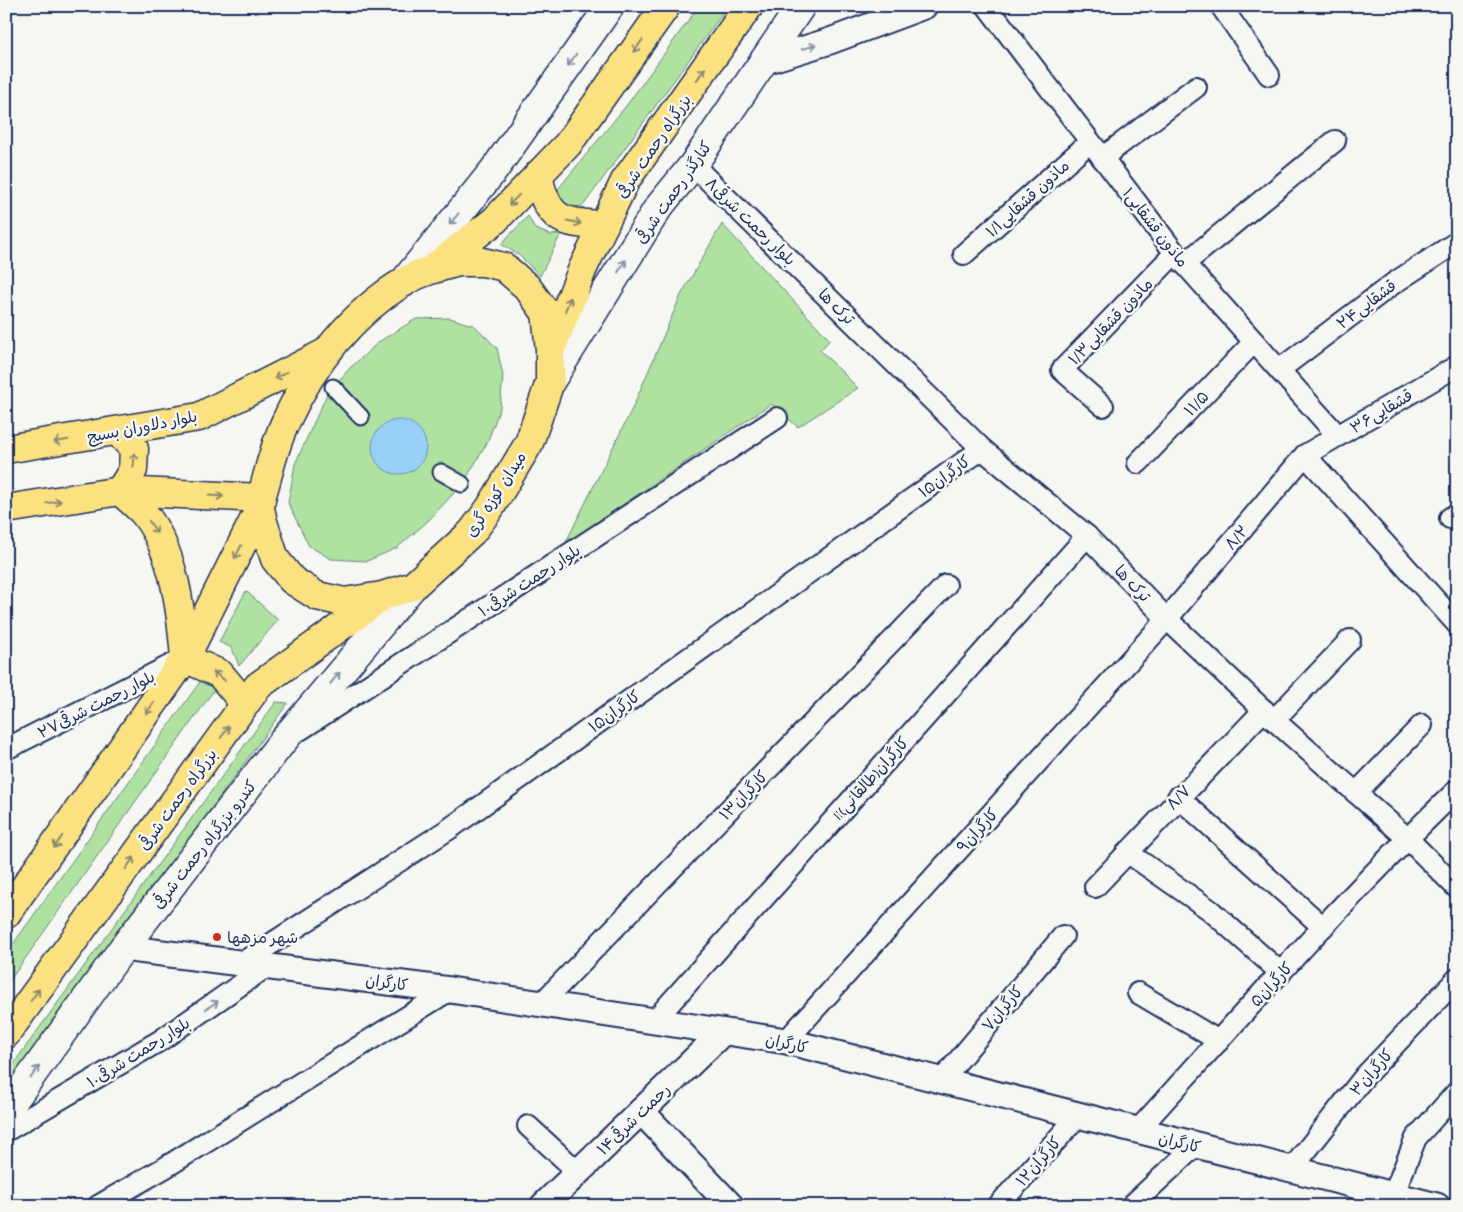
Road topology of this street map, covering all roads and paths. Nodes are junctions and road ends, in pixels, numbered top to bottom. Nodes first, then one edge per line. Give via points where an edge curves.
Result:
1 (610, 6) edge
2 (666, 6) edge
3 (749, 6) edge
4 (802, 6) edge
5 (924, 6) edge
6 (987, 6) edge
7 (1221, 6) edge
8 (762, 62) junction
9 (1269, 75) dead end
10 (1196, 87) dead end
11 (1335, 141) dead end
12 (1090, 142) junction
13 (1102, 158) junction
14 (693, 165) junction
15 (538, 175) junction
16 (604, 226) junction
17 (1457, 242) edge
18 (964, 254) dead end
19 (1179, 259) junction
20 (430, 270) junction
21 (808, 278) joint
22 (403, 282) junction
23 (1254, 342) junction
24 (550, 350) junction
25 (325, 353) junction
26 (1457, 366) edge
27 (1279, 370) junction
28 (550, 382) junction
29 (333, 387) dead end
30 (1103, 406) dead end
31 (361, 417) dead end
32 (777, 418) dead end
33 (118, 432) junction
34 (1338, 436) junction
35 (6, 449) edge
36 (982, 449) junction
37 (1304, 455) junction
38 (1138, 463) dead end
39 (442, 472) dead end
40 (462, 484) dead end
41 (120, 491) junction
42 (261, 503) junction
43 (6, 509) edge
44 (1086, 536) junction
45 (413, 586) junction
46 (946, 586) dead end
47 (382, 596) junction
48 (1167, 618) junction
49 (1457, 624) edge
50 (1350, 640) dead end
51 (185, 658) junction
52 (245, 704) junction
53 (1269, 715) junction
54 (1422, 725) dead end
55 (282, 742) junction
56 (6, 749) edge
57 (1457, 790) edge
58 (1356, 793) junction
59 (1178, 797) junction
60 (1407, 838) junction
61 (1127, 852) junction
62 (39, 869) junction
63 (6, 887) edge
64 (1095, 887) dead end
65 (1457, 888) edge
66 (6, 914) edge
67 (1323, 927) junction
68 (1063, 936) dead end
69 (123, 948) junction
70 (240, 964) junction
71 (266, 967) junction
72 (1281, 973) junction
73 (1457, 979) edge
74 (450, 990) junction
75 (1138, 993) dead end
76 (540, 1005) junction
77 (654, 1021) junction
78 (723, 1032) junction
79 (6, 1034) edge
80 (1219, 1040) junction
81 (786, 1041) junction
82 (940, 1081) junction
83 (1457, 1092) edge
84 (6, 1111) edge
85 (641, 1111) junction
86 (1078, 1116) junction
87 (528, 1126) dead end
88 (6, 1131) edge
89 (1137, 1131) junction
90 (1195, 1146) junction
91 (1291, 1170) junction
92 (578, 1172) junction
93 (1393, 1196) junction
94 (1423, 1205) edge
95 (98, 1206) edge
96 (543, 1206) edge
97 (731, 1206) edge
98 (998, 1206) edge
99 (1130, 1206) edge

1 -> 22 main road via 494,170
2 -> 15 main road via 568,144
16 -> 3 main road, بزرگراه رحمت شرقی via 625,182
4 - 8 main road, کنارگذر رحمت شرقی
8 -> 5 street
6 - 12 street, ماذون قشقایی۱
7 - 9 street
8 - 14 main road, کنارگذر رحمت شرقی
10 - 13 street
11 - 19 street
12 - 13 street, ماذون قشقایی۱
12 - 18 street, ماذون قشقایی۱/۱
13 - 19 street, ماذون قشقایی۱
14 - 21 street, بلوار رحمت شرقی۸
28 -> 14 main road, کنارگذر رحمت شرقی via 658,208
15 -> 16 main road via 542,196 549,209 563,220
15 -> 20 main road via 494,221
24 -> 16 main road, بزرگراه رحمت شرقی
17 - 27 street, قشقایی۲۴ via 1394,282
19 - 23 street, ماذون قشقایی۱
19 - 30 street, ماذون قشقایی۱/۳ via 1062,370
20 - 22 main road, میدان کوزه گری
20 - 24 main road, میدان کوزه گری via 459,262 483,262 504,267 527,287 546,313
21 - 36 street, ترک ها
22 - 25 main road, میدان کوزه گری via 354,319
23 - 27 street, ماذون قشقایی۱
23 - 38 street, ۱۱/۵
24 - 28 main road, میدان کوزه گری
25 -> 33 main road, بلوار دلاوران بسیج via 199,417
25 - 42 main road, میدان کوزه گری via 285,422
26 - 34 street, قشقایی۳۶
27 - 34 street, ماذون قشقایی۱
28 - 45 main road, میدان کوزه گری via 529,442 490,508 462,544
29 - 31 street
32 - 55 street, ۱۰بلوار رحمت شرقی
33 -> 35 main road, بلوار دلاوران بسیج
41 -> 33 main road via 133,470 134,449
34 - 37 street, قشقایی۳۶
36 - 44 street, ترک ها
36 - 70 street, ۱۵کارگران via 449,830
37 - 48 street, ۸/۲
37 - 49 street
39 - 40 street
41 -> 42 main road
43 -> 41 main road
41 -> 51 main road via 142,512 161,542 181,613
42 - 47 main road, میدان کوزه گری via 275,559 292,580 317,596 344,602
42 -> 51 main road
44 - 48 street, ترک ها
44 - 77 street, 11کارگران(طالقانی)
45 - 47 main road, میدان کوزه گری
55 -> 45 main road, کندرو بزرگراه رحمت شرقی
46 - 76 street, کارگران۱۳
47 - 52 main road, بزرگراه رحمت شرقی via 258,686
48 - 53 street, ترک ها
48 - 81 street, کارگران۹
50 - 53 street, ۸/۷
52 -> 51 main road via 220,674
51 - 56 street, بلوار رحمت شرقی۲۷
51 -> 62 main road
79 -> 52 main road, بزرگراه رحمت شرقی
53 - 58 street, ترک ها
53 - 59 street, ۸/۷
54 - 58 street
55 - 69 main road, کندرو بزرگراه رحمت شرقی
57 - 60 street, کارگران۵
58 - 60 street, ترک ها
59 - 61 street, ۸/۷
59 - 67 street
60 - 65 street, ترک ها
60 - 67 street, کارگران۵
61 - 64 street, ۸/۷
61 - 72 street via 1210,910
62 - 63 main road
62 - 66 main road
67 - 72 street, کارگران۵
68 - 82 street, کارگران۷
69 - 70 street, کارگران
84 -> 69 main road, کندرو بزرگراه رحمت شرقی
70 - 71 street, کارگران
71 - 74 street, کارگران
88 -> 71 street, بلوار رحمت شرقی۱۰ via 161,1040
72 - 80 street, کارگران۵
73 - 91 street, کارگران۳ via 1365,1076
74 - 76 street, کارگران
74 - 95 street
75 - 80 street
76 - 77 street, کارگران
77 - 78 street, کارگران
78 - 81 street, کارگران
78 - 85 street, ۱۴رحمت شرقی
80 - 89 street, کارگران۵
81 - 82 street, کارگران
82 - 86 street, کارگران
83 - 93 street via 1416,1138
85 - 92 street, ۱۴رحمت شرقی
85 - 97 street
86 - 89 street, کارگران
86 - 98 street, ۱۲کارگران
87 - 92 street
89 - 90 street, کارگران
90 - 91 street, کارگران
90 - 99 street
91 - 93 street, کارگران
92 - 96 street, ۱۴رحمت شرقی
93 - 94 street, کارگران

